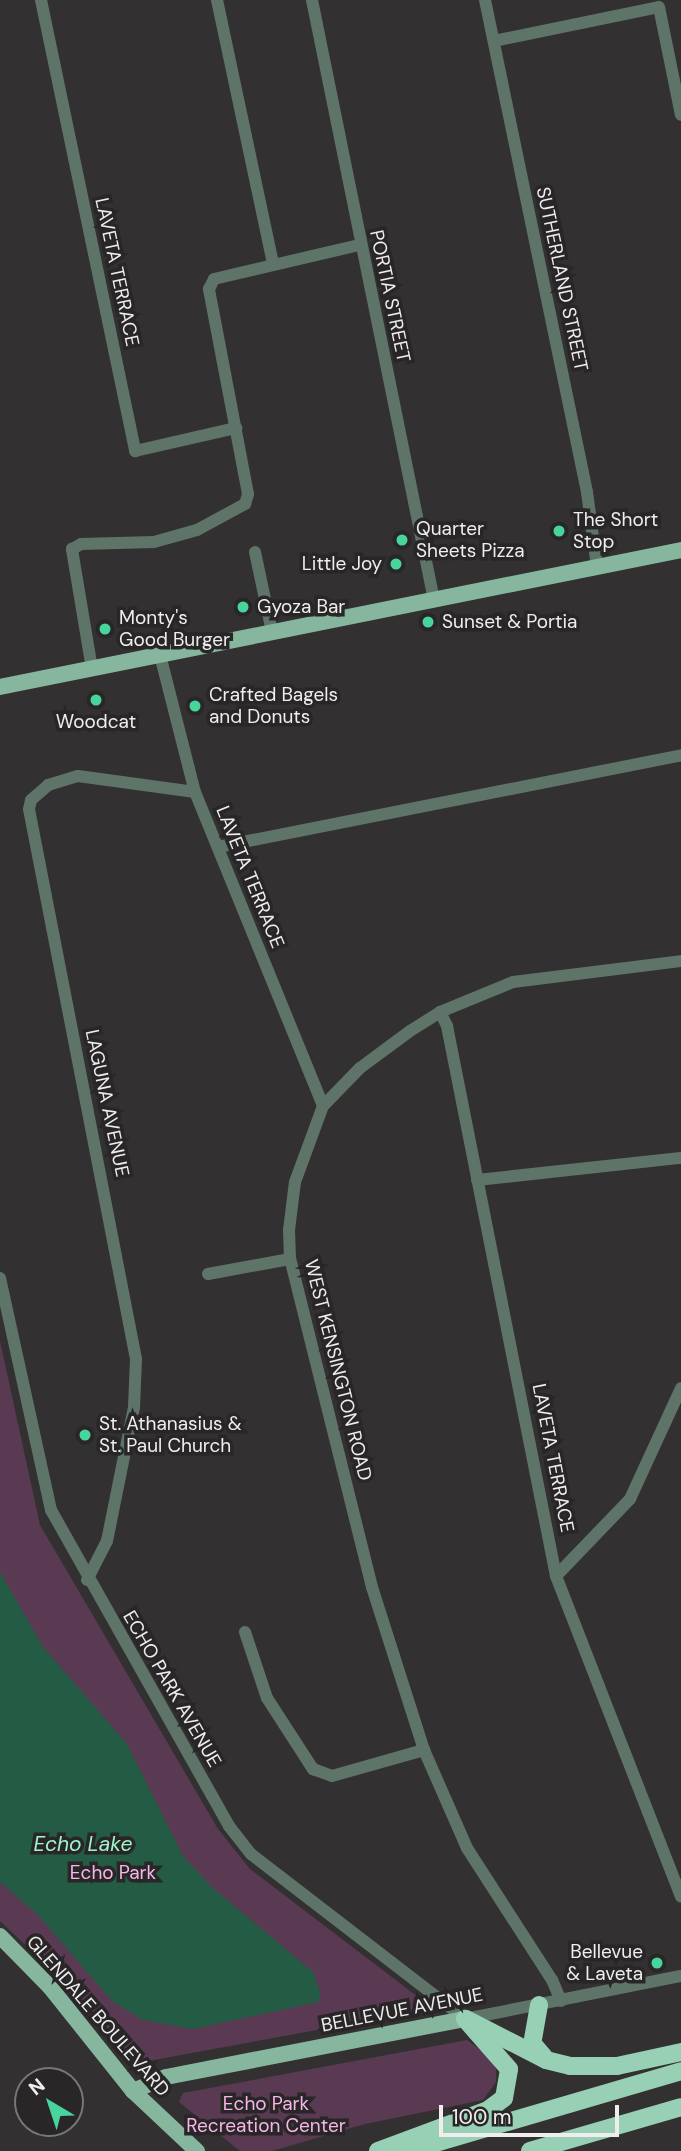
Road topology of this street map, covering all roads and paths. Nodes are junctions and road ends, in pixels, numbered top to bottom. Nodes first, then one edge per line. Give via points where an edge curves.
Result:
1 (41, 0) edge
2 (217, 0) edge
3 (312, 0) edge
4 (485, 0) edge
5 (494, 41) junction
6 (681, 115) edge
7 (359, 245) junction
8 (274, 264) junction
9 (236, 428) junction
10 (681, 551) edge
11 (255, 552) dead end
12 (597, 566) junction
13 (434, 600) junction
14 (272, 632) junction
15 (159, 655) junction
16 (92, 669) junction
17 (0, 687) edge
18 (681, 755) edge
19 (195, 792) junction
20 (218, 847) junction
21 (681, 961) edge
22 (440, 1012) junction
23 (323, 1106) junction
24 (681, 1158) edge
25 (477, 1180) junction
26 (290, 1259) junction
27 (208, 1274) dead end
28 (0, 1278) edge
29 (681, 1388) edge
30 (556, 1576) junction
31 (87, 1580) junction
32 (245, 1632) dead end
33 (424, 1750) junction
34 (681, 1896) edge
35 (0, 1936) edge
36 (681, 1976) edge
37 (561, 2001) junction
38 (538, 2006) junction
39 (465, 2019) junction
40 (681, 2052) edge
41 (546, 2060) junction
42 (681, 2071) edge
43 (133, 2091) junction
44 (681, 2107) edge
45 (197, 2151) edge
46 (378, 2151) edge
47 (408, 2151) edge
48 (530, 2151) edge

1 - 9 street, LAVETA TERRACE via 135,451
2 - 8 street
3 - 7 street, PORTIA STREET
4 - 5 street, SUTHERLAND STREET
5 - 6 street via 659,7
5 - 12 street, SUTHERLAND STREET via 587,492
7 - 8 street
7 - 13 street, PORTIA STREET
8 - 9 street via 215,279 209,289
9 - 16 street via 248,494 245,504 197,530 154,542 81,544 72,549
10 - 12 main road
11 - 14 street
12 - 13 main road
13 - 14 main road
14 - 15 main road
15 - 16 main road
15 - 19 street, LAVETA TERRACE
16 - 17 main road
18 - 20 street
19 - 20 street, LAVETA TERRACE
19 - 31 street, LAGUNA AVENUE via 78,776 48,785 31,800 29,809 136,1359 134,1407 107,1541
20 - 23 street, LAVETA TERRACE
21 - 22 street, WEST KENSINGTON ROAD via 513,982
22 - 23 street, WEST KENSINGTON ROAD via 368,1061
22 - 25 street, LAVETA TERRACE
23 - 26 street, WEST KENSINGTON ROAD via 295,1181
24 - 25 street
25 - 30 street, LAVETA TERRACE
26 - 27 street
26 - 33 street, WEST KENSINGTON ROAD via 372,1587
28 - 31 street, ECHO PARK AVENUE via 45,1490
29 - 30 street via 630,1499
30 - 34 street, LAVETA TERRACE
31 - 39 street, ECHO PARK AVENUE via 238,1840 262,1864
32 - 33 street via 267,1698 313,1769 331,1776
33 - 37 street, WEST KENSINGTON ROAD via 467,1848
35 - 43 main road, GLENDALE BOULEVARD via 50,1987
36 - 37 street, BELLEVUE AVENUE
37 - 38 street, BELLEVUE AVENUE
38 - 39 street, BELLEVUE AVENUE
38 - 41 highway via 532,2043
39 - 41 highway
39 - 43 main road, BELLEVUE AVENUE via 166,2077
39 - 46 highway via 509,2069 504,2098 488,2110
40 - 41 highway via 598,2068
42 - 47 highway
43 - 45 main road, GLENDALE BOULEVARD
44 - 48 highway

